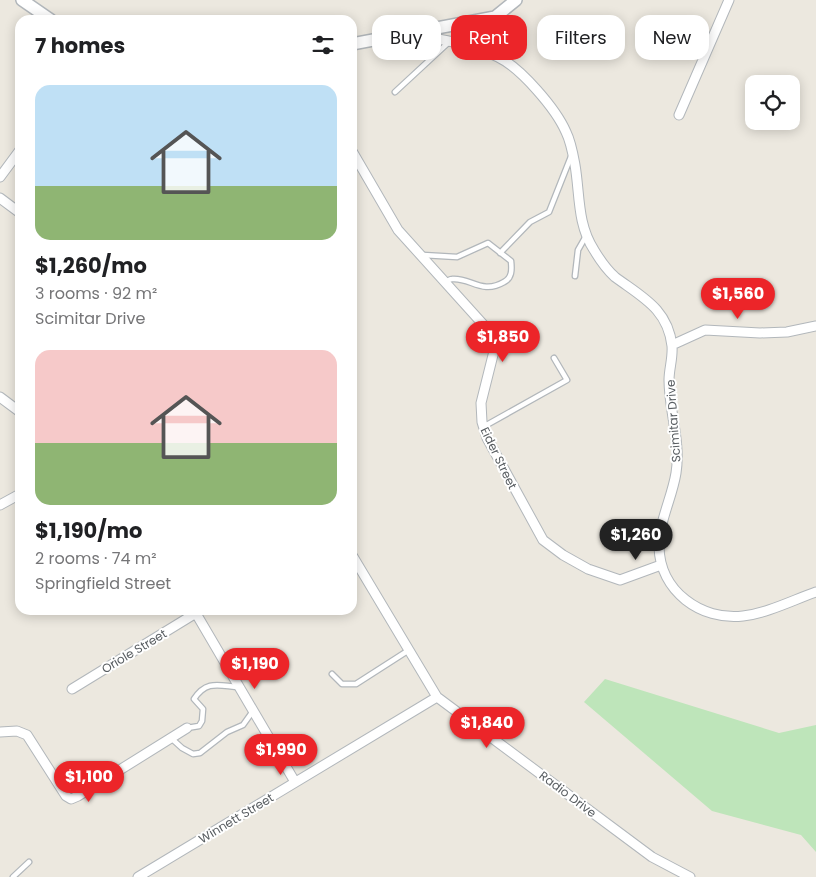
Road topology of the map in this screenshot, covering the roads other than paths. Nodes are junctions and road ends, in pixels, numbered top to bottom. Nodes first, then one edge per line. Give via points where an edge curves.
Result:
1 (22, 0) edge
2 (516, 0) edge
3 (728, 0) edge
4 (44, 15) edge
5 (441, 27) edge
6 (372, 40) edge
7 (441, 40) edge
8 (450, 41) junction
9 (357, 43) edge
10 (395, 92) dead end
11 (679, 115) dead end
12 (572, 153) junction
13 (15, 157) edge
14 (357, 160) edge
15 (0, 177) edge
16 (0, 198) edge
17 (15, 209) edge
18 (587, 235) junction
19 (500, 253) junction
20 (419, 254) junction
21 (575, 276) dead end
22 (445, 282) junction
23 (816, 326) edge
24 (672, 345) junction
25 (554, 358) dead end
26 (0, 397) edge
27 (15, 408) edge
28 (483, 427) junction
29 (15, 497) edge
30 (0, 505) edge
31 (357, 563) edge
32 (661, 565) junction
33 (816, 592) edge
34 (190, 615) edge
35 (197, 615) edge
36 (409, 650) junction
37 (332, 674) dead end
38 (239, 686) junction
39 (72, 689) dead end
40 (438, 698) junction
41 (253, 710) junction
42 (187, 728) joint
43 (0, 732) edge
44 (172, 738) junction
45 (295, 782) junction
46 (29, 862) dead end
47 (13, 877) edge
48 (138, 877) edge
49 (690, 877) edge

1 - 4 street
2 - 5 street via 495,16
3 - 11 street
6 - 9 street
7 - 8 street, Scimitar Drive
8 - 10 lane
8 - 12 street, Scimitar Drive via 500,58 529,81 566,131
12 - 18 street, Scimitar Drive via 580,216
12 - 19 lane via 549,212 530,222
13 - 15 street
14 - 20 street, Eider Street via 398,230
16 - 17 street
18 - 21 lane via 578,250
18 - 24 street, Scimitar Drive via 600,260 614,275 655,307 666,324
19 - 20 lane via 488,243 457,257
19 - 22 lane via 511,261 512,270 507,281 489,287 452,279
20 - 22 street, Eider Street
22 - 28 street, Eider Street via 490,332 494,351 481,403
23 - 24 street via 778,332 705,330
24 - 32 street, Scimitar Drive via 669,379 676,472 662,526 659,545
25 - 28 lane via 567,380
26 - 27 street
28 - 32 street, Eider Street via 543,540 588,569 620,580
29 - 30 street
31 - 36 street, Radio Drive
32 - 33 street, Scimitar Drive via 667,581 679,596 720,615 743,616
34 - 39 street, Oriole Street
35 - 38 street
36 - 37 lane via 356,684 342,684
36 - 40 street, Radio Drive
38 - 41 street
38 - 42 lane via 213,684 202,690 194,699 203,709 202,721 199,726
40 - 45 street, Winnett Street
40 - 49 street, Radio Drive via 652,858
41 - 44 lane via 243,725 227,732 200,753 192,754
41 - 45 street
42 - 44 street
43 - 44 street via 17,731 27,735 66,796 72,799
45 - 48 street, Winnett Street
46 - 47 lane

